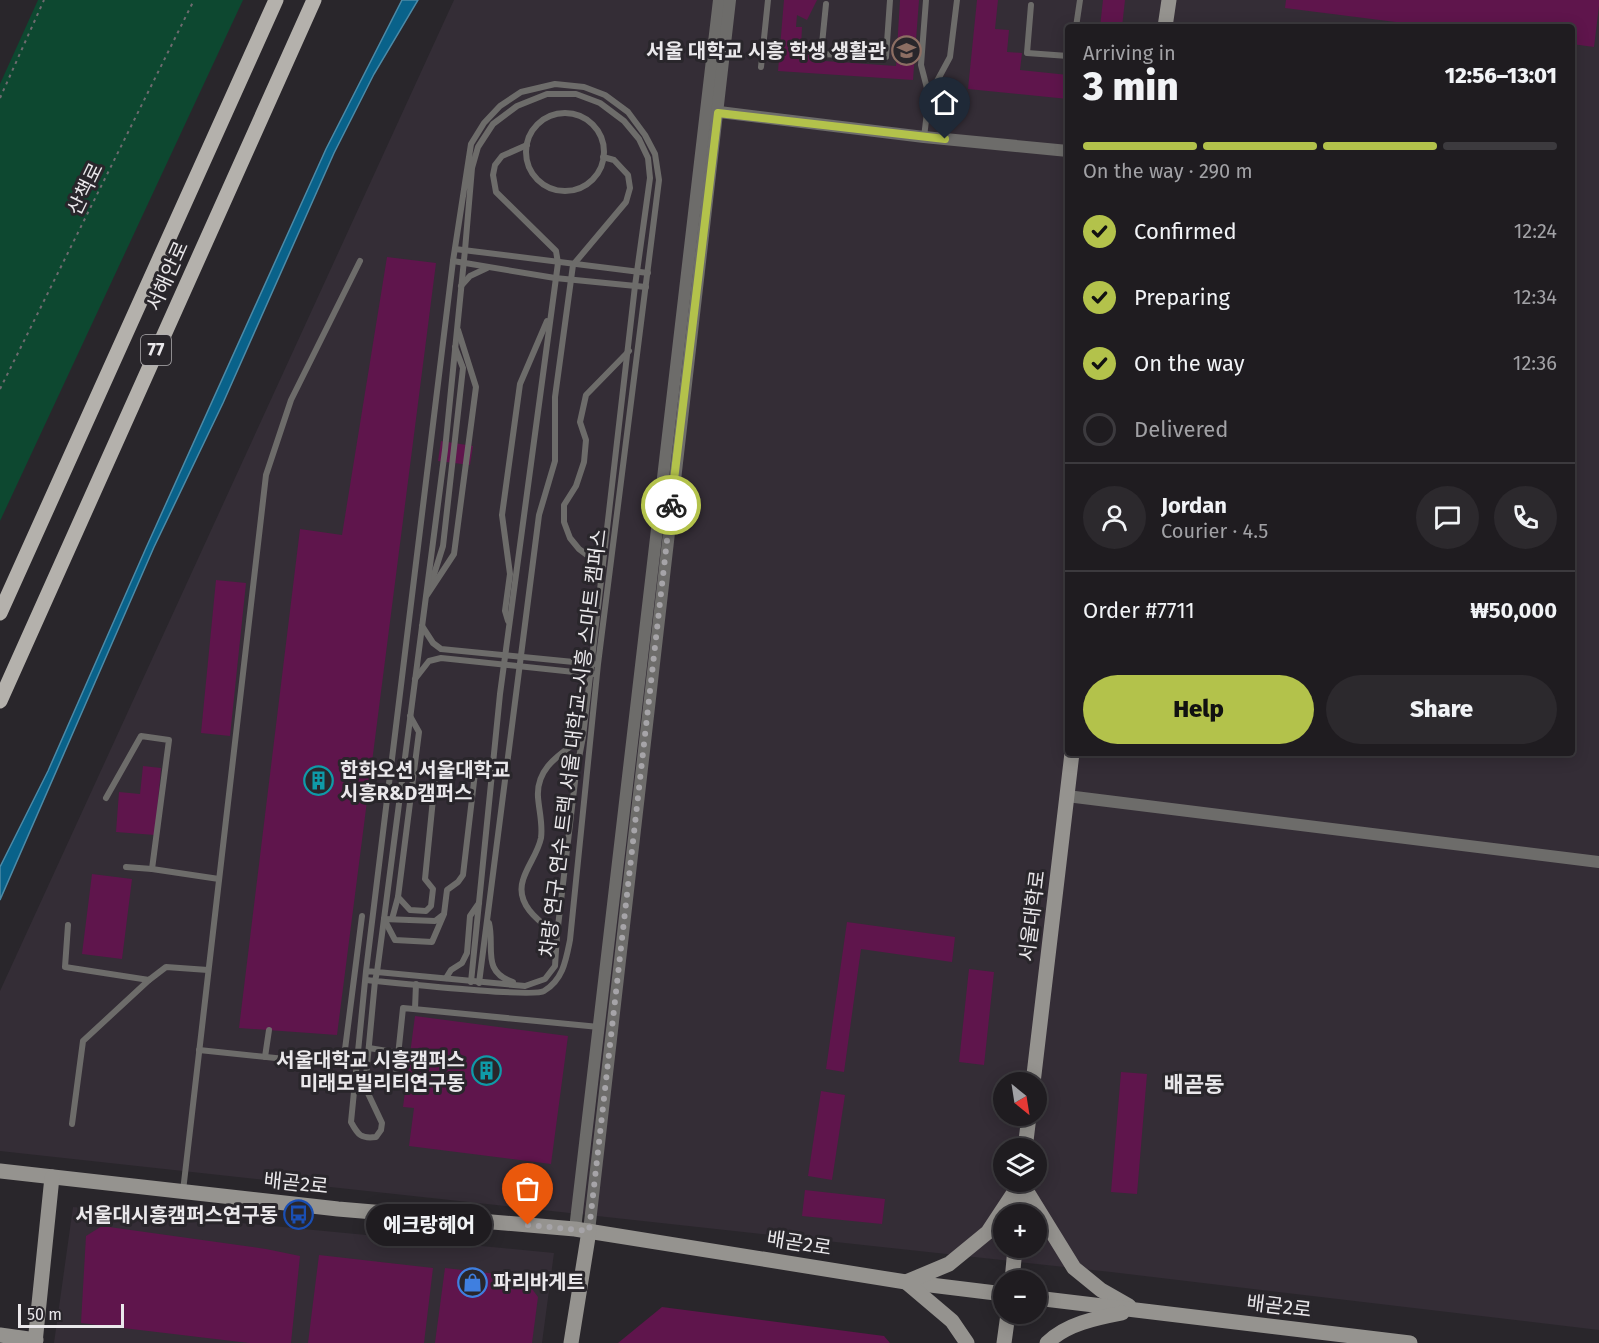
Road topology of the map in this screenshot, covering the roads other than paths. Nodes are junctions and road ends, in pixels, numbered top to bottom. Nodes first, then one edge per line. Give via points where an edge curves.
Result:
1 (276, 0) edge
2 (314, 0) edge
3 (719, 0) edge
4 (730, 0) edge
5 (768, 0) edge
6 (890, 0) edge
7 (926, 0) edge
8 (957, 0) edge
9 (1080, 0) edge
10 (1169, 0) edge
11 (826, 4) dead end
12 (1031, 5) dead end
13 (1076, 24) edge
14 (1165, 24) edge
15 (1065, 57) edge
16 (761, 67) dead end
17 (929, 96) junction
18 (712, 111) junction
19 (924, 137) junction
20 (527, 145) junction
21 (1065, 151) edge
22 (603, 157) junction
23 (455, 249) junction
24 (465, 250) junction
25 (360, 261) dead end
26 (453, 261) junction
27 (464, 263) junction
28 (558, 263) junction
29 (573, 265) junction
30 (490, 267) junction
31 (637, 272) junction
32 (648, 273) junction
33 (555, 278) junction
34 (571, 280) junction
35 (461, 286) junction
36 (635, 286) junction
37 (646, 287) junction
38 (550, 312) junction
39 (456, 326) junction
40 (454, 345) junction
41 (629, 350) junction
42 (603, 567) junction
43 (425, 598) junction
44 (0, 613) edge
45 (422, 625) junction
46 (509, 627) junction
47 (505, 655) junction
48 (521, 657) junction
49 (504, 664) junction
50 (595, 664) junction
51 (520, 666) junction
52 (594, 674) junction
53 (415, 679) junction
54 (0, 701) edge
55 (410, 716) junction
56 (583, 737) junction
57 (1072, 756) edge
58 (1067, 796) junction
59 (106, 798) dead end
60 (1599, 862) edge
61 (126, 867) dead end
62 (152, 869) junction
63 (219, 879) junction
64 (398, 897) junction
65 (479, 903) junction
66 (444, 914) junction
67 (362, 916) dead end
68 (488, 918) junction
69 (384, 919) junction
70 (392, 919) junction
71 (68, 925) dead end
72 (557, 935) junction
73 (208, 970) junction
74 (366, 971) junction
75 (377, 972) junction
76 (446, 978) junction
77 (149, 980) junction
78 (366, 980) junction
79 (375, 981) junction
80 (471, 981) junction
81 (480, 981) junction
82 (417, 984) junction
83 (525, 986) junction
84 (470, 989) junction
85 (479, 989) junction
86 (415, 1009) junction
87 (599, 1027) junction
88 (269, 1030) dead end
89 (369, 1048) junction
90 (199, 1050) junction
91 (399, 1053) junction
92 (265, 1057) junction
93 (1034, 1072) edge
94 (396, 1075) dead end
95 (72, 1124) dead end
96 (0, 1172) edge
97 (52, 1177) junction
98 (183, 1192) junction
99 (1014, 1192) edge
100 (1027, 1192) edge
101 (582, 1230) junction
102 (906, 1282) junction
103 (993, 1293) edge
104 (1047, 1299) edge
105 (1137, 1310) junction
106 (1007, 1324) edge
107 (0, 1335) edge
108 (35, 1341) edge
109 (571, 1343) edge
110 (967, 1343) edge
111 (1004, 1343) edge
112 (1047, 1343) edge
113 (1410, 1343) edge

1 - 44 main road, 서해안로 / 77
2 - 54 main road, 서해안로 / 77
3 - 18 street
4 - 18 street
5 - 16 lane
6 - 11 lane via 886,57 821,54
7 - 17 lane via 921,65
8 - 17 lane via 950,57
9 - 13 lane
10 - 14 main road
12 - 15 lane via 1027,53
17 - 19 lane
18 - 19 street
18 - 87 street
18 - 101 street
19 - 21 street
20 - 22 lane via 536,126 547,118 572,114 594,126 601,137
20 - 22 lane via 532,173 546,186 564,191 588,183 597,174
20 - 28 lane via 502,156 495,165 496,192 556,251
22 - 29 lane via 614,160 628,175 630,188 626,202
23 - 24 lane
23 - 26 lane, 차량 연구 연수 트랙 서울 대학교-시흥 스마트 캠퍼스
23 - 32 lane, 차량 연구 연수 트랙 서울 대학교-시흥 스마트 캠퍼스 via 471,144 484,123 521,92 555,84 584,87 605,95 628,112 655,154 659,180
24 - 27 lane
24 - 28 lane
24 - 31 lane via 472,168 478,147 493,124 517,106 547,94 576,94 600,103 624,121 648,158 650,178
25 - 63 lane via 291,400 266,475
26 - 27 lane
26 - 74 lane, 차량 연구 연수 트랙 서울 대학교-시흥 스마트 캠퍼스
27 - 30 lane
27 - 35 lane
28 - 29 lane
28 - 33 lane
29 - 31 lane
29 - 34 lane
30 - 33 lane
30 - 35 lane via 470,276
31 - 32 lane
31 - 36 lane
32 - 37 lane, 차량 연구 연수 트랙 서울 대학교-시흥 스마트 캠퍼스
33 - 34 lane
33 - 38 lane
34 - 36 lane
34 - 48 lane via 555,398 555,461 539,515
35 - 39 lane
36 - 37 lane
36 - 41 lane
37 - 50 lane, 차량 연구 연수 트랙 서울 대학교-시흥 스마트 캠퍼스
38 - 46 lane
38 - 46 lane via 520,384 502,515 510,574 505,611
39 - 40 lane
39 - 43 lane via 476,387 453,554
40 - 43 lane
40 - 43 lane via 464,368 443,546
41 - 42 lane
41 - 42 lane via 586,395 580,422 586,440 584,462 576,486 564,504 564,522 570,538
42 - 50 lane
43 - 45 lane
45 - 47 lane via 441,649
45 - 53 lane
46 - 47 lane
47 - 48 lane
47 - 49 lane
48 - 50 lane
48 - 51 lane
49 - 51 lane
49 - 53 lane via 441,658 429,661
49 - 65 lane
50 - 52 lane, 차량 연구 연수 트랙 서울 대학교-시흥 스마트 캠퍼스
51 - 52 lane
51 - 68 lane
52 - 56 lane
52 - 85 lane, 차량 연구 연수 트랙 서울 대학교-시흥 스마트 캠퍼스 via 570,940 561,975 542,993
53 - 55 lane
55 - 64 lane via 419,732
55 - 69 lane
56 - 72 lane
56 - 72 lane via 546,766 539,783 540,844 521,891 532,915
57 - 58 main road, 서울대학로
58 - 60 street
58 - 93 main road, 서울대학로
59 - 62 lane via 141,736 170,740
61 - 62 lane
62 - 63 lane
63 - 73 lane
64 - 66 lane via 410,910 431,906 433,889 425,879 436,769 475,773 463,875 447,890
64 - 70 lane
65 - 76 lane via 470,916 467,953
65 - 80 lane
66 - 69 lane via 432,942 395,940
66 - 70 lane via 435,921
67 - 92 lane via 343,1065
68 - 81 lane
68 - 83 lane via 492,965 507,980
69 - 70 lane
69 - 75 lane
71 - 77 lane via 65,968
72 - 83 lane via 555,966 545,979
73 - 77 lane via 166,967
73 - 90 lane
74 - 75 lane
74 - 78 lane, 차량 연구 연수 트랙 서울 대학교-시흥 스마트 캠퍼스
75 - 76 lane
75 - 79 lane
76 - 80 lane
77 - 95 lane via 83,1041
78 - 79 lane, 차량 연구 연수 트랙 서울 대학교-시흥 스마트 캠퍼스
78 - 89 lane, 차량 연구 연수 트랙 서울 대학교-시흥 스마트 캠퍼스 via 351,1122 358,1136 365,1138 376,1137 382,1123 365,1087
79 - 82 lane, 차량 연구 연수 트랙 서울 대학교-시흥 스마트 캠퍼스
79 - 89 lane
80 - 81 lane
80 - 84 lane
81 - 83 lane
81 - 85 lane
82 - 84 lane, 차량 연구 연수 트랙 서울 대학교-시흥 스마트 캠퍼스
82 - 86 lane
84 - 85 lane, 차량 연구 연수 트랙 서울 대학교-시흥 스마트 캠퍼스
86 - 87 lane
86 - 91 lane via 403,1008
87 - 101 street
88 - 92 lane
89 - 91 lane
90 - 92 lane
90 - 98 lane
91 - 94 lane
96 - 97 main road, 배곧2로
97 - 98 main road, 배곧2로
97 - 108 main road
98 - 101 main road, 배곧2로
99 - 102 main road via 988,1232 949,1264
100 - 105 main road via 1074,1268 1101,1290
101 - 102 main road, 배곧2로
101 - 109 main road
102 - 103 main road, 배곧2로
102 - 110 main road via 952,1321
104 - 105 main road, 배곧2로
105 - 112 main road via 1091,1319
105 - 113 main road, 배곧2로
106 - 111 main road
107 - 108 main road

